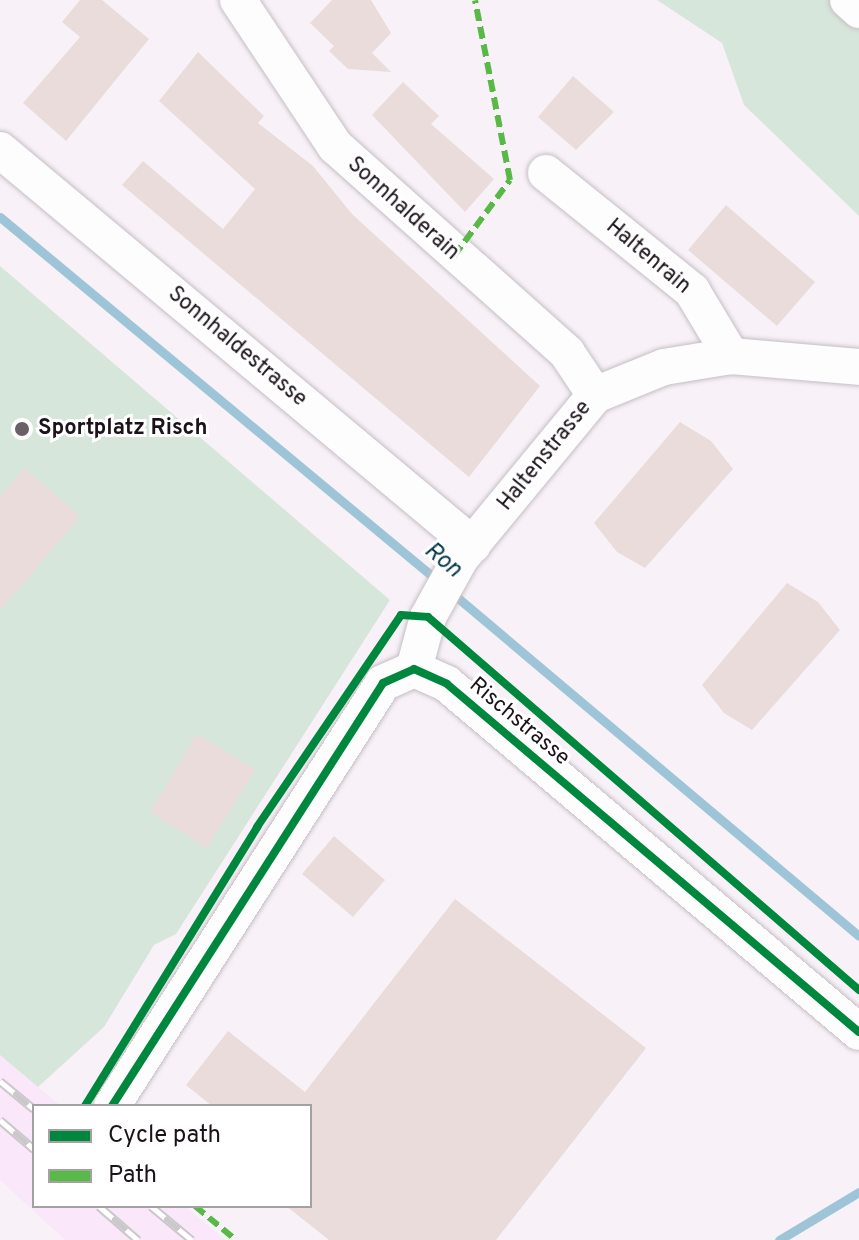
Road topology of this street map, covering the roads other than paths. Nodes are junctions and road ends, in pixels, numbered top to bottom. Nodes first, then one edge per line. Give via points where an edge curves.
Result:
1 (238, 0) edge
2 (848, 0) edge
3 (859, 10) edge
4 (0, 150) edge
5 (546, 173) dead end
6 (731, 356) junction
7 (859, 367) edge
8 (595, 395) junction
9 (466, 552) junction
10 (414, 669) junction
11 (859, 1032) edge
12 (113, 1104) edge

1 - 8 street, Sonnhalderain via 335,146 567,353
2 - 3 street
4 - 9 street, Sonnhaldestrasse
5 - 6 street, Haltenrain via 692,291
6 - 7 street, Haltenstrasse
6 - 8 street, Haltenstrasse via 664,367
8 - 9 street, Haltenstrasse
9 - 10 street, Haltenstrasse via 428,617
10 - 11 street, Rischstrasse via 447,684
10 - 12 street via 383,683

